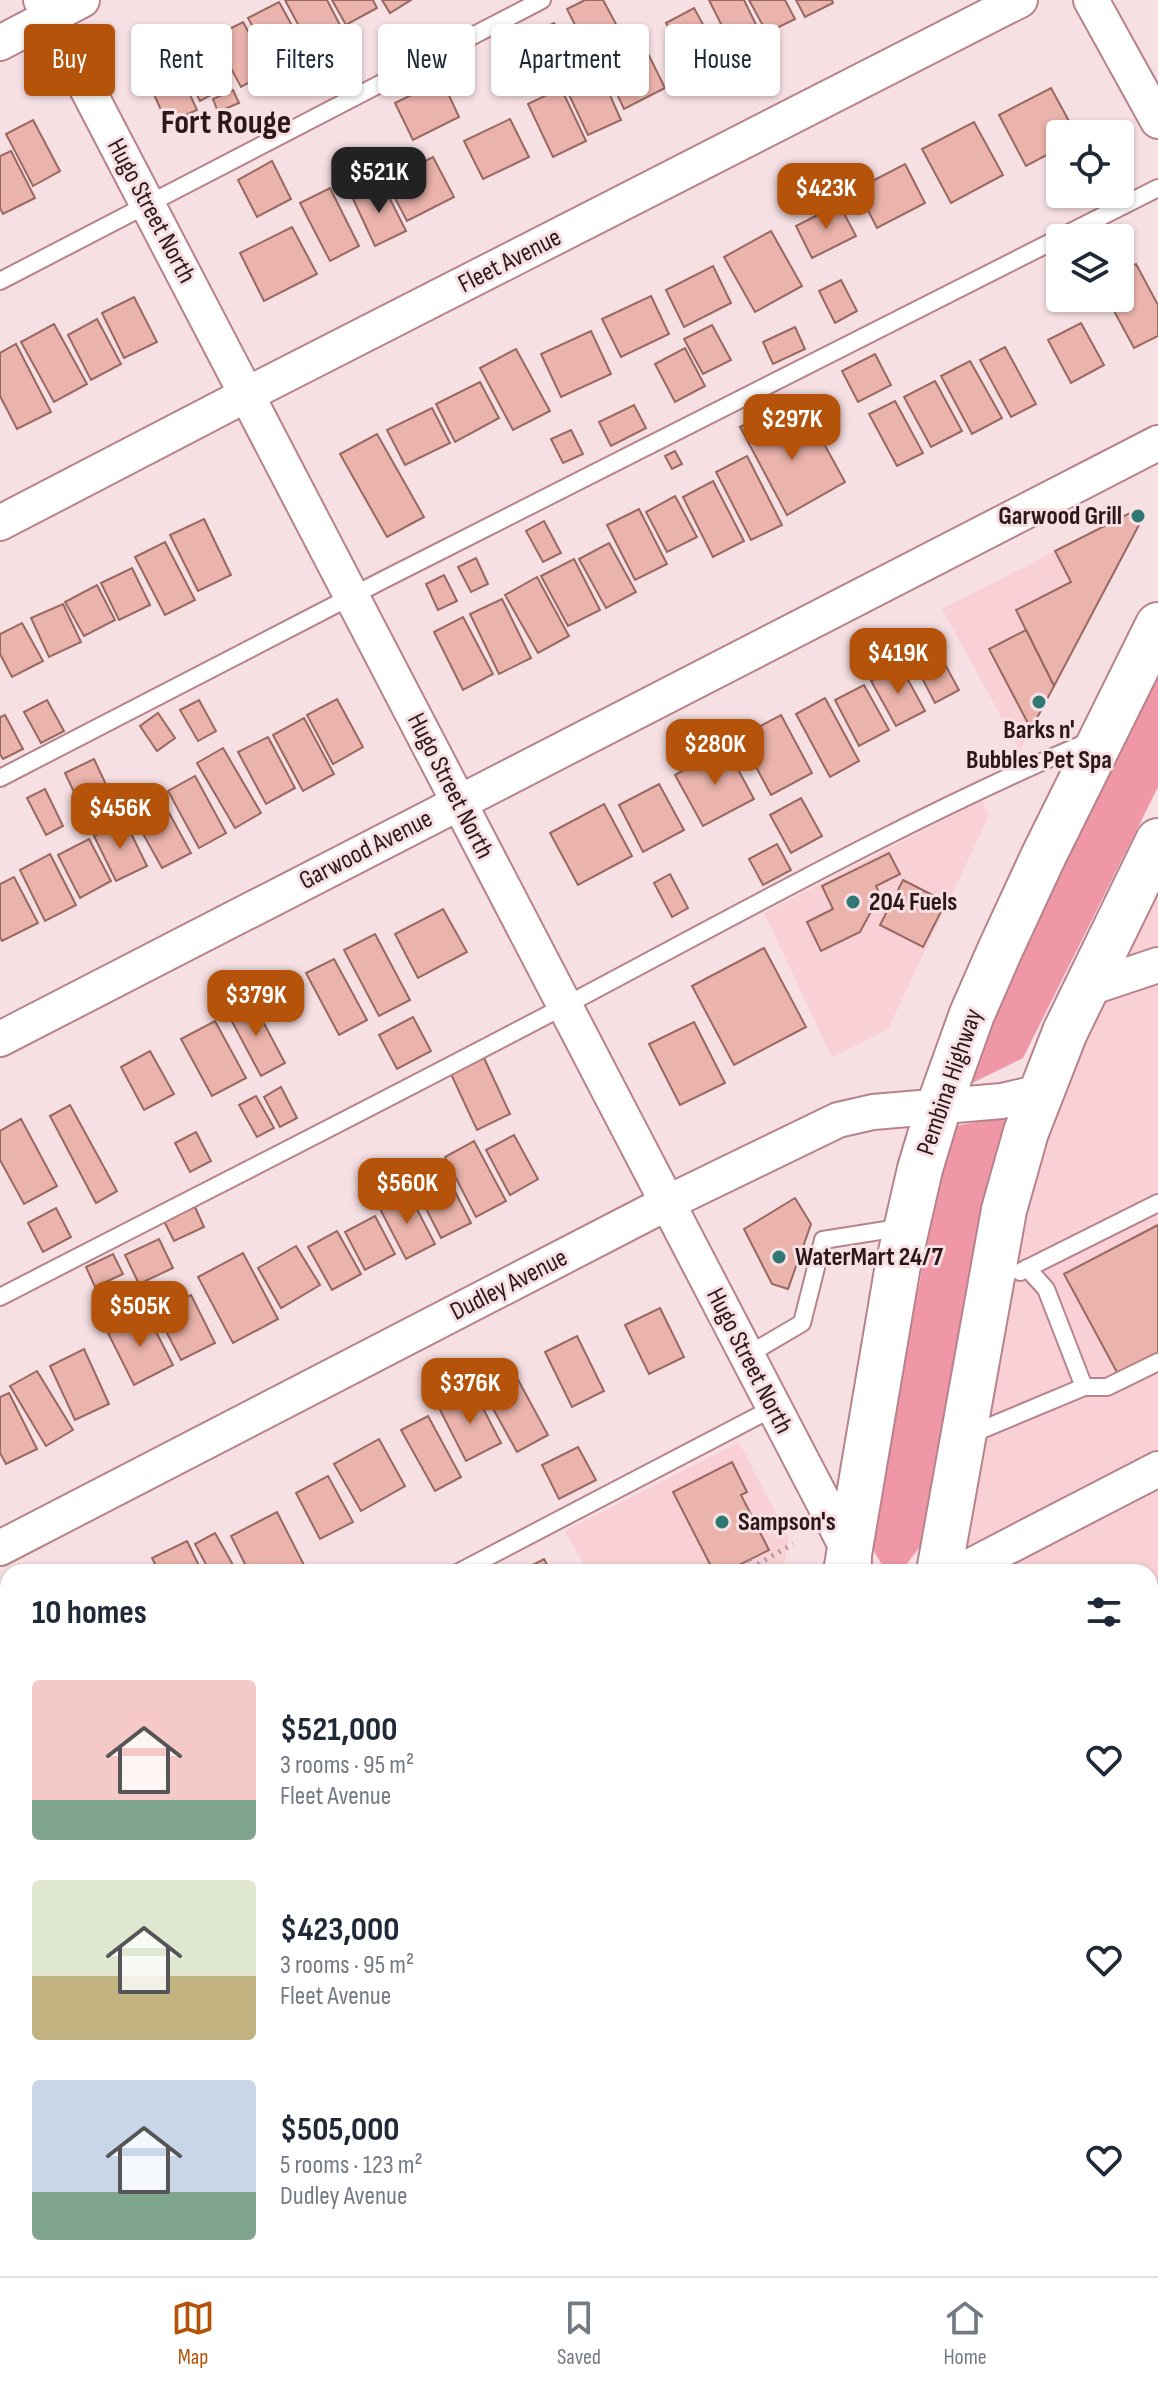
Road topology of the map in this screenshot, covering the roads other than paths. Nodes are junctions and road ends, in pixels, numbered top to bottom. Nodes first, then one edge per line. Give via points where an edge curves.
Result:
1 (82, 0) edge
2 (542, 0) edge
3 (1020, 0) edge
4 (1091, 0) edge
5 (46, 8) edge
6 (0, 43) edge
7 (1158, 121) edge
8 (1158, 188) edge
9 (147, 204) junction
10 (0, 281) edge
11 (246, 395) junction
12 (1158, 443) edge
13 (0, 523) edge
14 (351, 596) junction
15 (1158, 625) edge
16 (1106, 734) junction
17 (0, 778) edge
18 (459, 802) junction
19 (1158, 841) edge
20 (1158, 965) edge
21 (1086, 989) junction
22 (565, 1006) junction
23 (0, 1039) edge
24 (1041, 1092) junction
25 (939, 1106) junction
26 (667, 1203) junction
27 (1158, 1203) edge
28 (907, 1226) junction
29 (1009, 1277) junction
30 (0, 1297) edge
31 (746, 1356) junction
32 (1158, 1362) edge
33 (1084, 1387) junction
34 (773, 1408) junction
35 (964, 1437) junction
36 (1158, 1469) edge
37 (0, 1548) edge
38 (474, 1564) edge
39 (851, 1564) edge
40 (851, 1564) edge
41 (940, 1564) edge
42 (974, 1564) edge

1 - 5 street
2 - 9 lane
3 - 11 street, Fleet Avenue
4 - 7 street
5 - 6 street
5 - 9 street, Hugo Street North
8 - 14 lane
9 - 10 lane
9 - 11 street, Hugo Street North
11 - 13 street, Fleet Avenue
11 - 14 street, Hugo Street North
12 - 18 street, Garwood Avenue
14 - 17 lane
14 - 18 street, Hugo Street North
15 - 16 main road, Pembina Highway
16 - 22 lane via 1020,770
16 - 25 main road, Pembina Highway via 1000,950
18 - 22 street, Hugo Street North
18 - 23 street, Garwood Avenue
19 - 21 main road
20 - 21 street
21 - 24 main road
22 - 26 street, Hugo Street North
22 - 30 lane
24 - 25 street, Dudley Avenue
24 - 29 main road via 1004,1210
25 - 26 street, Dudley Avenue via 838,1120
25 - 28 main road, Pembina Highway
26 - 31 street, Hugo Street North
26 - 37 street, Dudley Avenue
27 - 29 lane
28 - 31 lane via 823,1240 802,1323
28 - 39 main road, Pembina Highway
29 - 33 lane via 1046,1289
29 - 35 main road
31 - 34 street, Hugo Street North
32 - 33 lane via 1107,1387
33 - 35 lane
34 - 38 lane
34 - 40 street, Hugo Street North
35 - 41 main road
36 - 42 street

